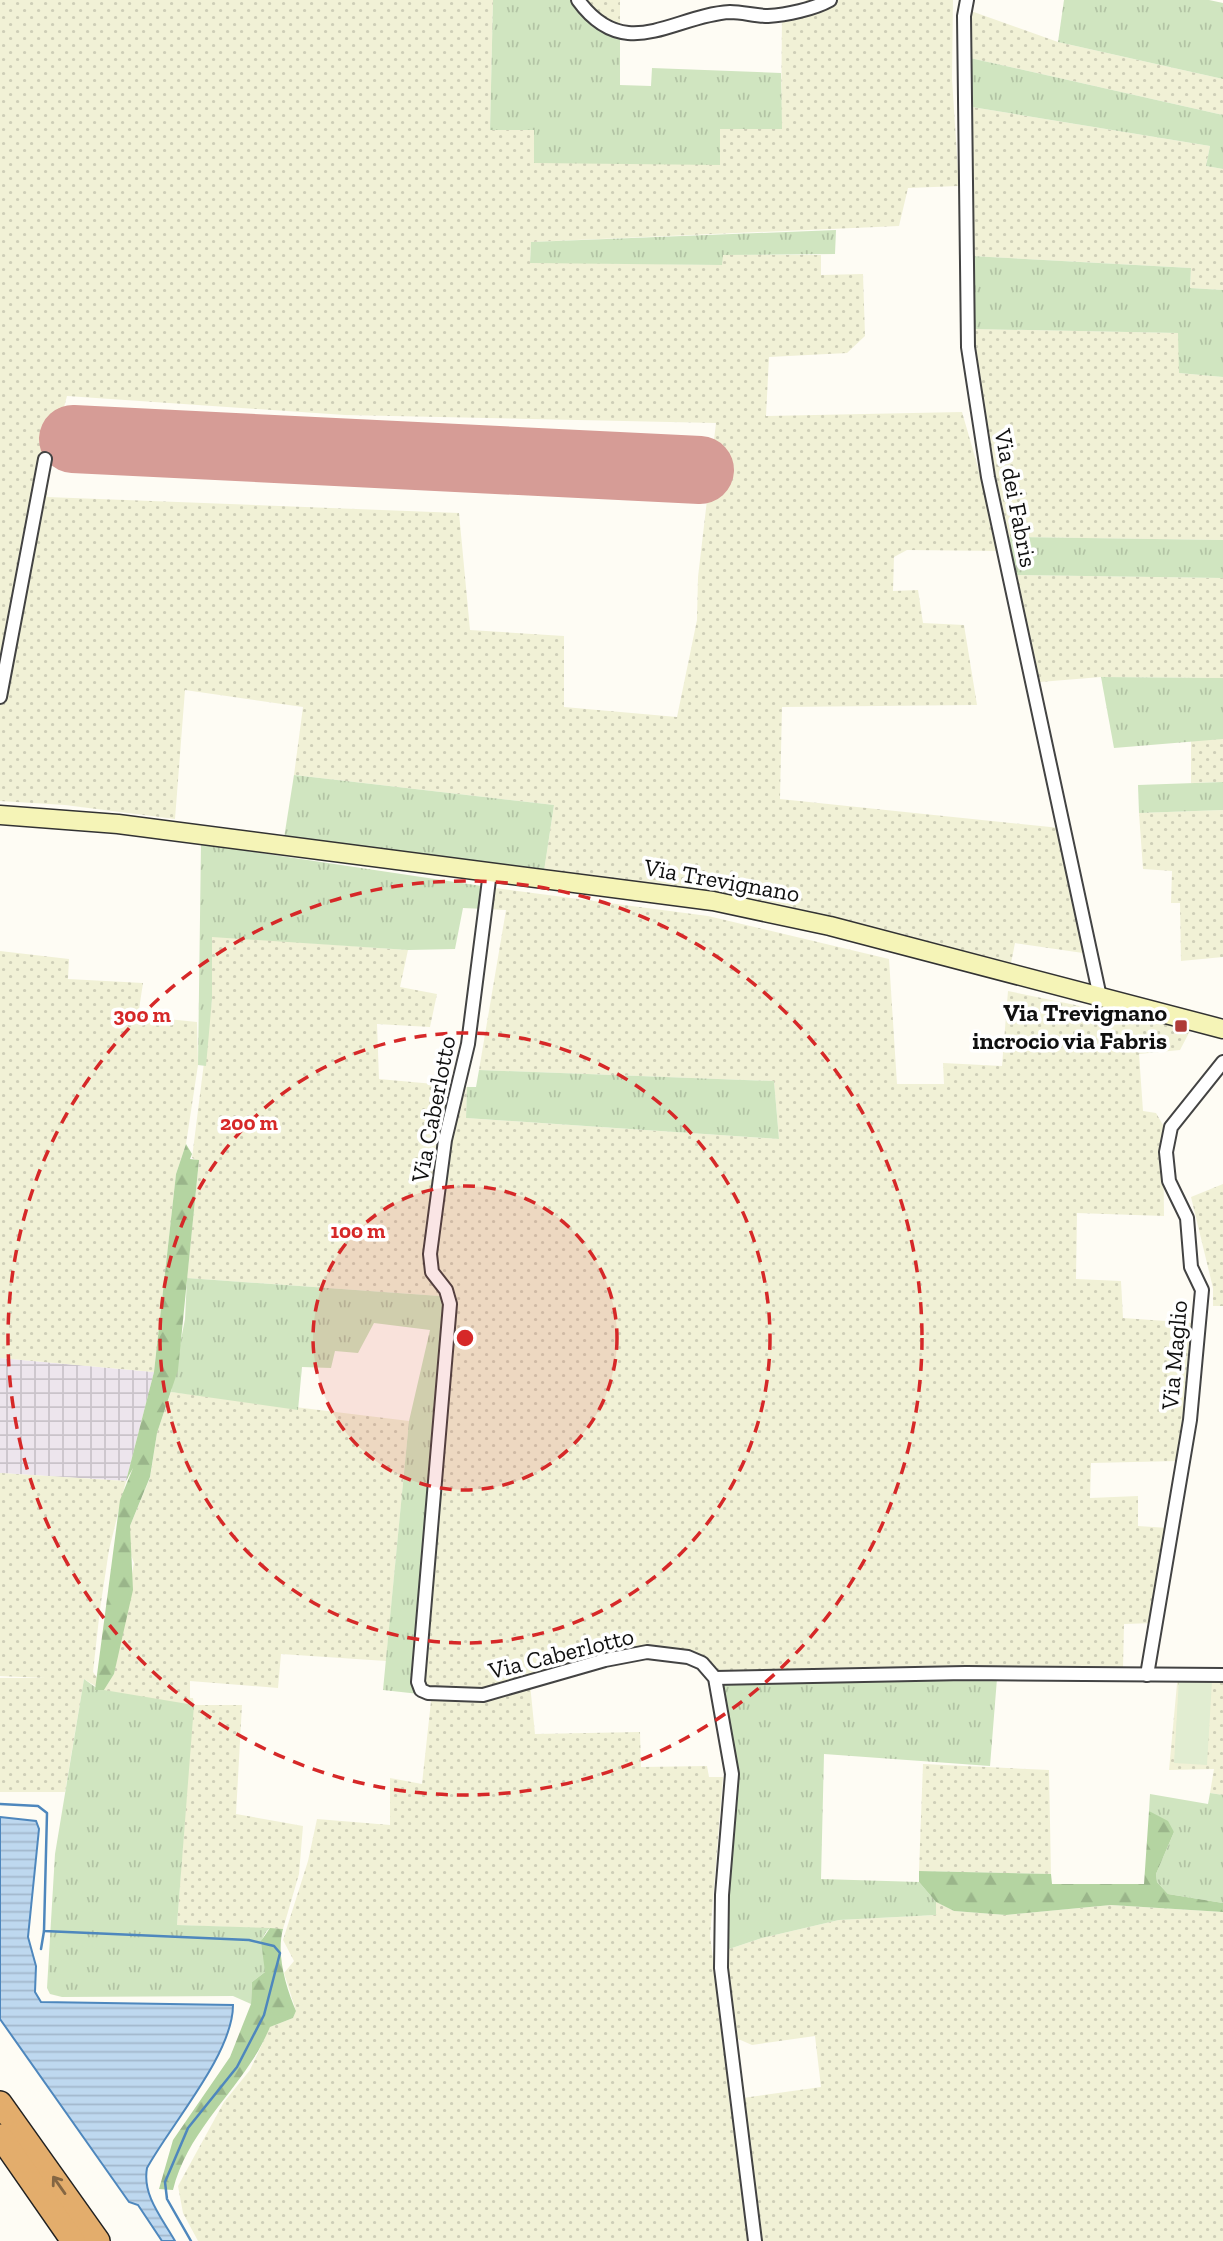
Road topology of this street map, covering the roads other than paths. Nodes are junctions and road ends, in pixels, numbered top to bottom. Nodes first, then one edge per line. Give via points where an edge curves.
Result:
1 (578, 0) edge
2 (830, 0) edge
3 (967, 0) edge
4 (45, 459) dead end
5 (0, 697) edge
6 (0, 816) edge
7 (490, 872) junction
8 (1100, 997) junction
9 (1223, 1029) edge
10 (1223, 1062) edge
11 (1147, 1675) junction
12 (1223, 1675) edge
13 (715, 1678) junction
14 (0, 2103) edge
15 (0, 2136) edge
16 (74, 2241) edge
17 (98, 2241) edge
18 (755, 2241) edge

1 - 2 street via 604,23 623,32 645,34 729,12 768,16
3 - 8 street, Via dei Fabris via 963,146 968,347 988,477
4 - 5 street
6 - 7 main road, Via Trevignano via 65,819
7 - 8 main road, Via Trevignano via 769,911
7 - 13 street, Via Caberlotto via 468,1044 445,1140 430,1254 432,1272 450,1304 418,1682 428,1693 483,1695 648,1652 688,1657 702,1663
8 - 9 main road, Via Trevignano
10 - 11 street, Via Maglio via 1171,1127 1166,1152 1169,1181 1187,1218 1191,1267 1202,1290 1189,1420
11 - 12 street
11 - 13 street
13 - 18 street via 732,1774 721,1968
17 -> 14 highway
15 - 16 highway

